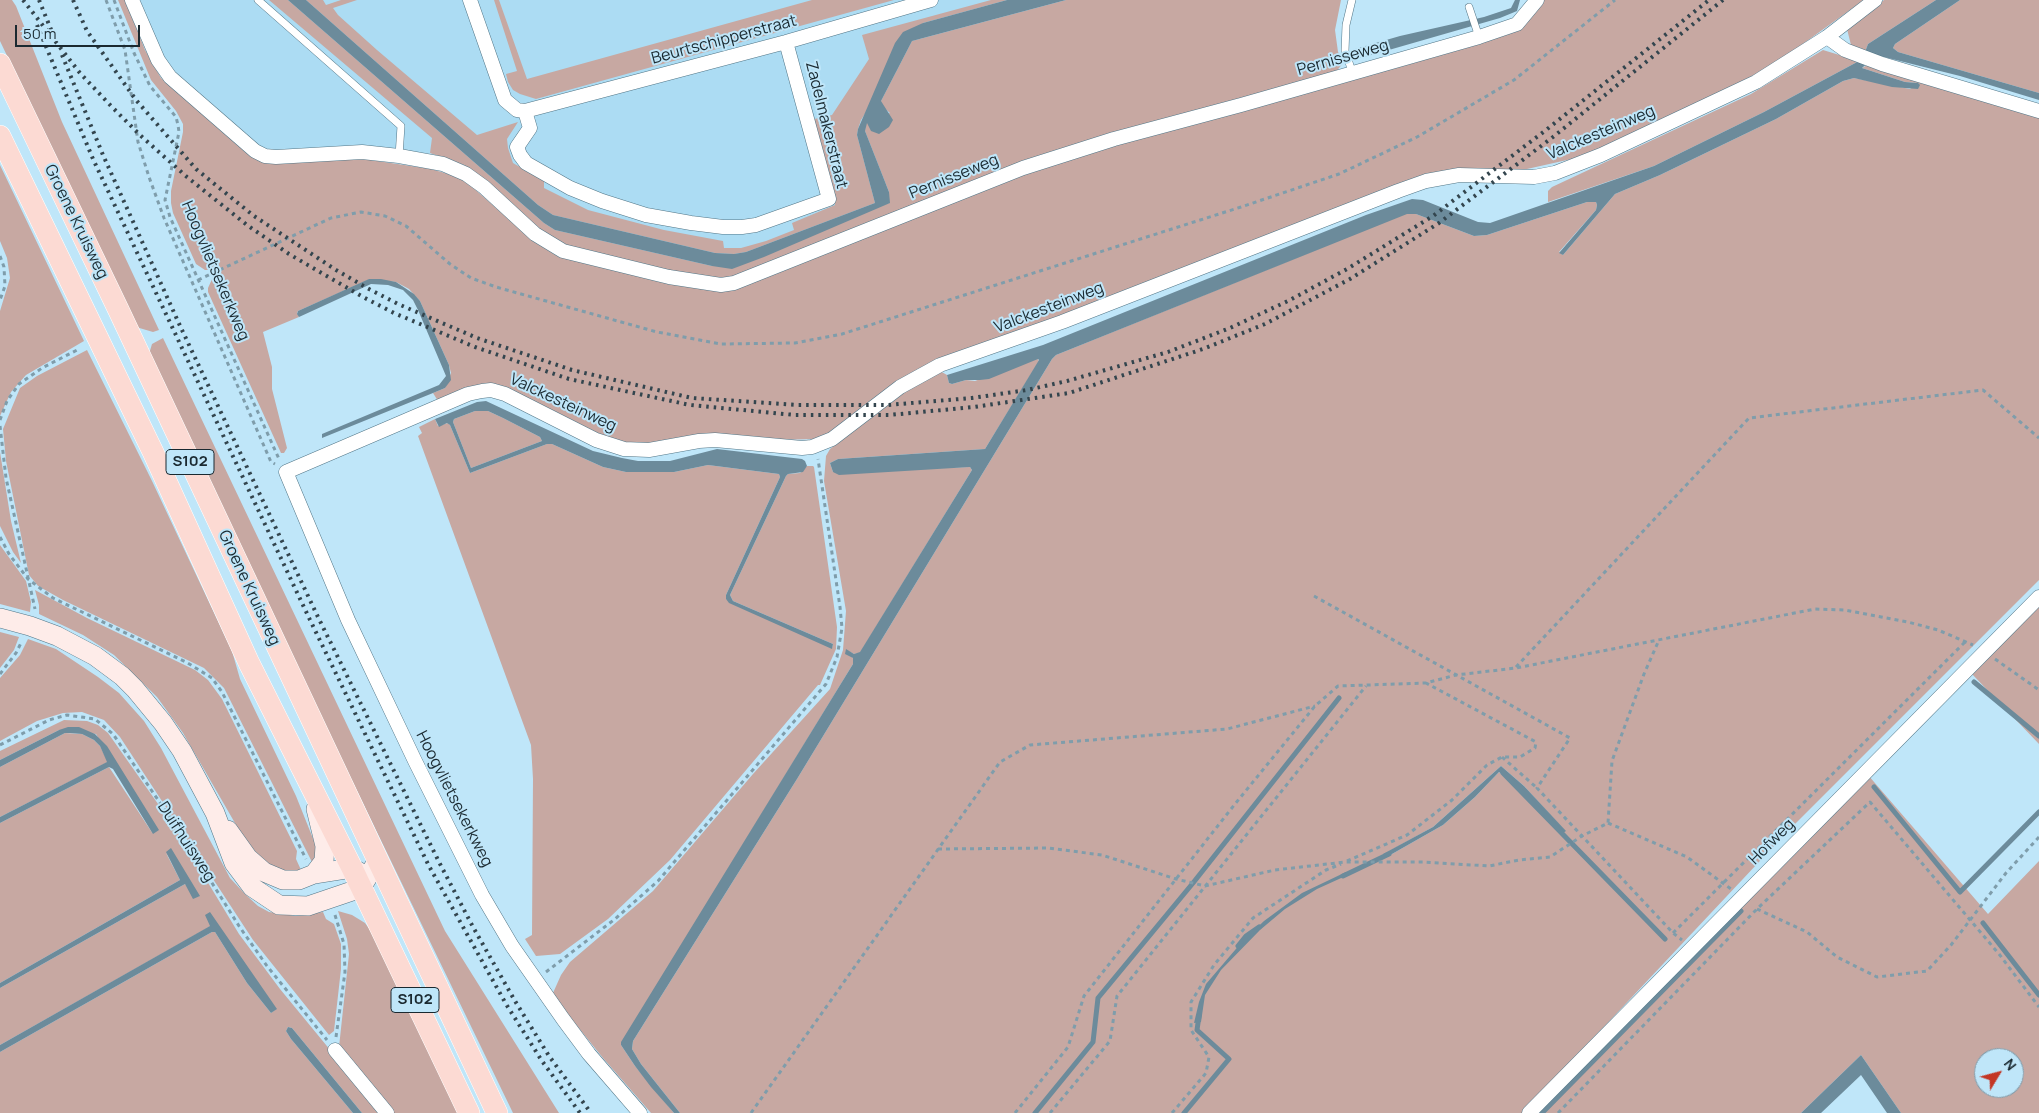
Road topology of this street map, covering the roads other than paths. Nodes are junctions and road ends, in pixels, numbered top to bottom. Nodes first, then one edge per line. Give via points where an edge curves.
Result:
1 (132, 0) edge
2 (258, 0) edge
3 (470, 0) edge
4 (931, 0) edge
5 (1352, 0) edge
6 (1537, 0) edge
7 (1875, 0) edge
8 (1469, 7) dead end
9 (1477, 33) junction
10 (1827, 37) junction
11 (786, 42) junction
12 (0, 64) edge
13 (1353, 74) junction
14 (526, 111) junction
15 (2039, 111) edge
16 (0, 136) edge
17 (399, 156) junction
18 (286, 472) joint
19 (2039, 596) edge
20 (0, 618) edge
21 (310, 786) junction
22 (215, 813) junction
23 (365, 873) junction
24 (314, 874) junction
25 (335, 1050) road end
26 (387, 1113) edge
27 (469, 1113) edge
28 (497, 1113) edge
29 (640, 1113) edge
30 (1529, 1113) edge

1 - 17 street via 158,60 170,77 255,151 276,157 362,152
2 - 17 lane via 401,126
3 - 14 street via 505,100 517,110
4 - 11 street, Beurtschipperstraat
5 - 13 lane via 1346,25 1346,51
6 - 9 street, Pernisseweg via 1517,24
7 - 10 street, Valckesteinweg
8 - 9 lane
9 - 13 street, Pernisseweg
10 - 15 street via 1845,50 1882,64
10 - 18 street, Valckesteinweg via 1756,82 1580,164 1534,177 1459,175 1426,181 1062,322 940,365 900,387 832,439 816,446 802,448 699,440 648,450 624,449 596,440 491,390 468,394
11 - 14 street, Beurtschipperstraat
11 - 14 street, Zadelmakerstraat via 828,198 756,225 723,227 646,215 570,188 526,163 520,155 517,147 530,128
12 - 23 main road, Groene Kruisweg / S102
13 - 17 street, Pernisseweg via 1114,139 1023,168 734,283 721,285 669,277 563,251 535,234 466,174 443,164
16 - 21 main road, Groene Kruisweg / S102
18 - 29 street, Hoogvlietsekerkweg via 348,620 482,895 535,980 589,1054
19 - 30 street, Hofweg via 1978,649 1741,898
20 - 22 main road, Duifhuisweg via 57,636 95,656 122,676 163,723
21 - 23 main road, Groene Kruisweg / S102
21 - 24 main road via 325,846 324,861
22 - 23 main road, Duifhuisweg via 234,863 252,887 279,905 308,906 328,901
22 - 24 main road, Duifhuisweg via 248,858 264,872 283,880 299,880
23 - 24 main road, Duifhuisweg
23 - 27 main road, Groene Kruisweg / S102
23 - 28 main road, Groene Kruisweg / S102 via 392,889
25 - 26 street

